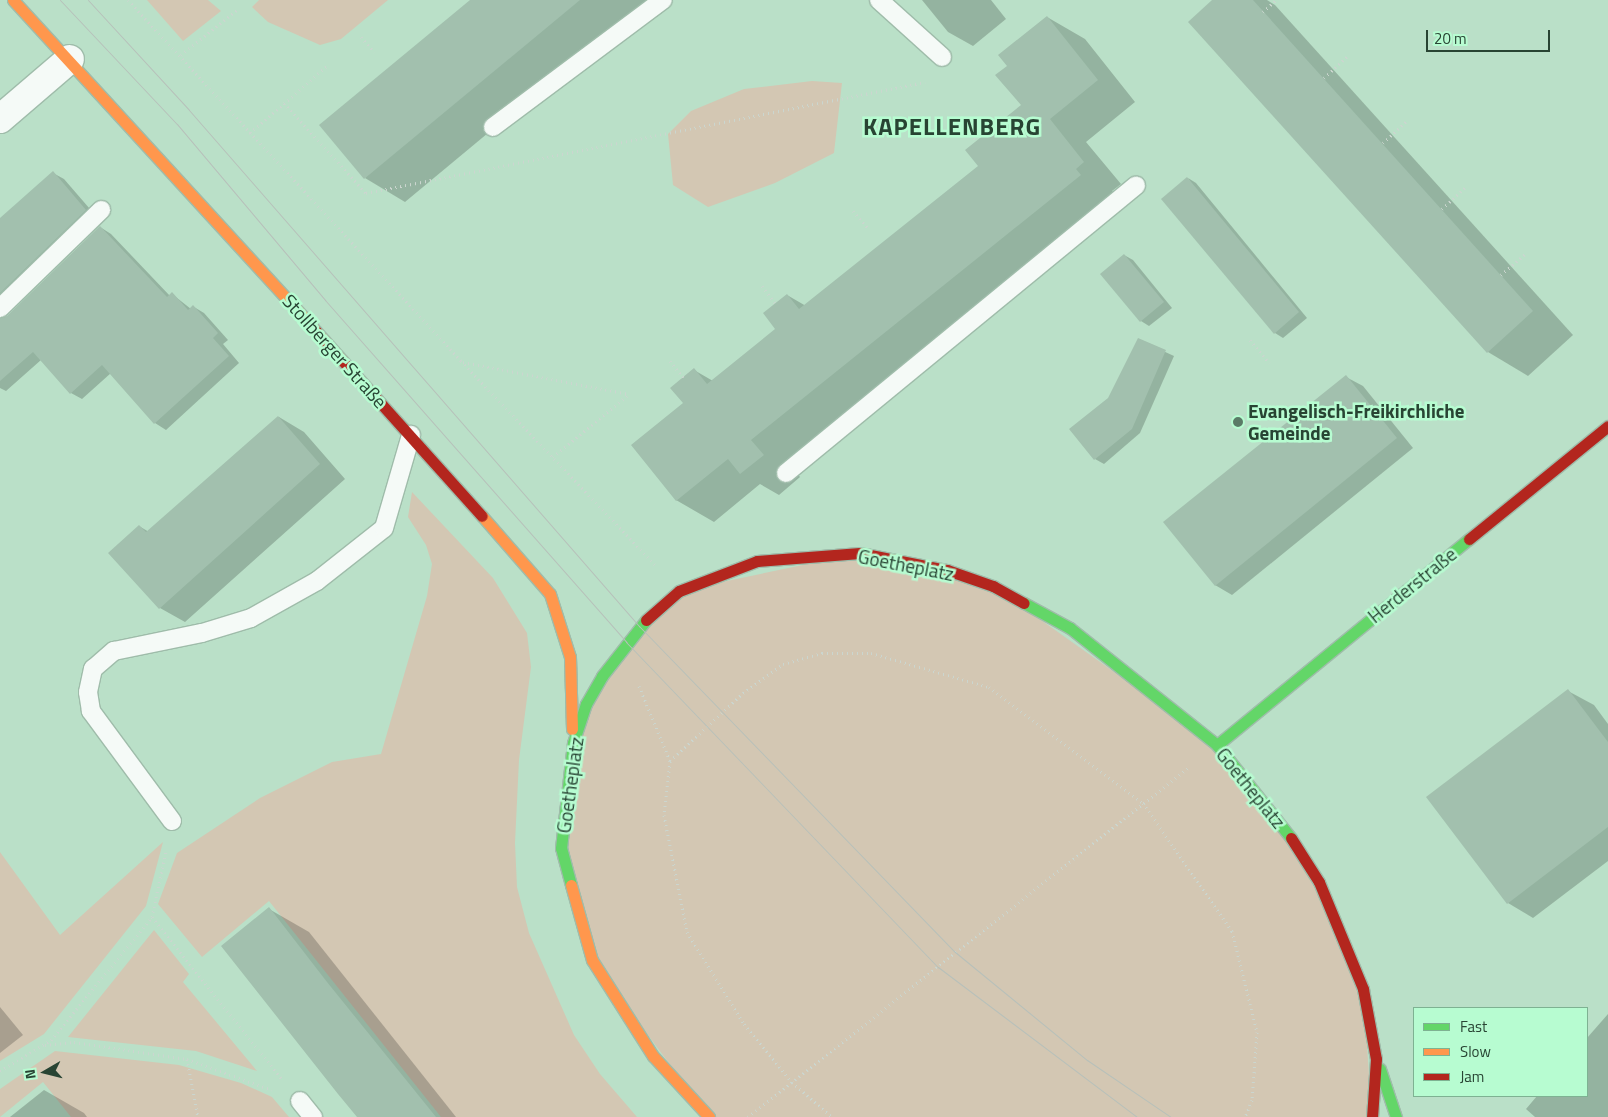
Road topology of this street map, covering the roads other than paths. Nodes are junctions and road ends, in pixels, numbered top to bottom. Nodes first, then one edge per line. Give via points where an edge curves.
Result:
1 (13, 0) edge
2 (663, 0) edge
3 (880, 0) edge
4 (942, 57) dead end
5 (70, 59) junction
6 (0, 119) edge
7 (493, 127) dead end
8 (1136, 186) dead end
9 (101, 210) dead end
10 (0, 308) edge
11 (1608, 426) edge
12 (411, 435) junction
13 (786, 473) dead end
14 (573, 743) junction
15 (1217, 745) junction
16 (172, 821) road end
17 (1376, 1059) junction
18 (300, 1101) road end
19 (313, 1117) edge
20 (709, 1117) edge
21 (1372, 1117) edge
22 (1396, 1117) edge

1 - 5 main road, Stollberger Straße
2 - 7 lane
3 - 4 lane
5 - 6 street
5 - 12 main road, Stollberger Straße
8 - 13 lane
9 - 10 lane
11 - 15 main road, Herderstraße
12 - 14 main road, Stollberger Straße via 550,594 570,657
12 - 16 lane via 384,528 318,581 251,618 202,633 114,651 93,669 88,692 91,711
14 - 15 main road, Goetheplatz via 586,704 602,676 639,626 679,590 757,561 860,553 947,570 992,586 1070,628
14 - 20 main road, Goetheplatz via 561,848 592,960 653,1056
15 - 17 main road, Goetheplatz via 1289,835 1319,882 1363,989
17 - 21 main road, Goetheplatz
17 - 22 main road
18 - 19 lane

